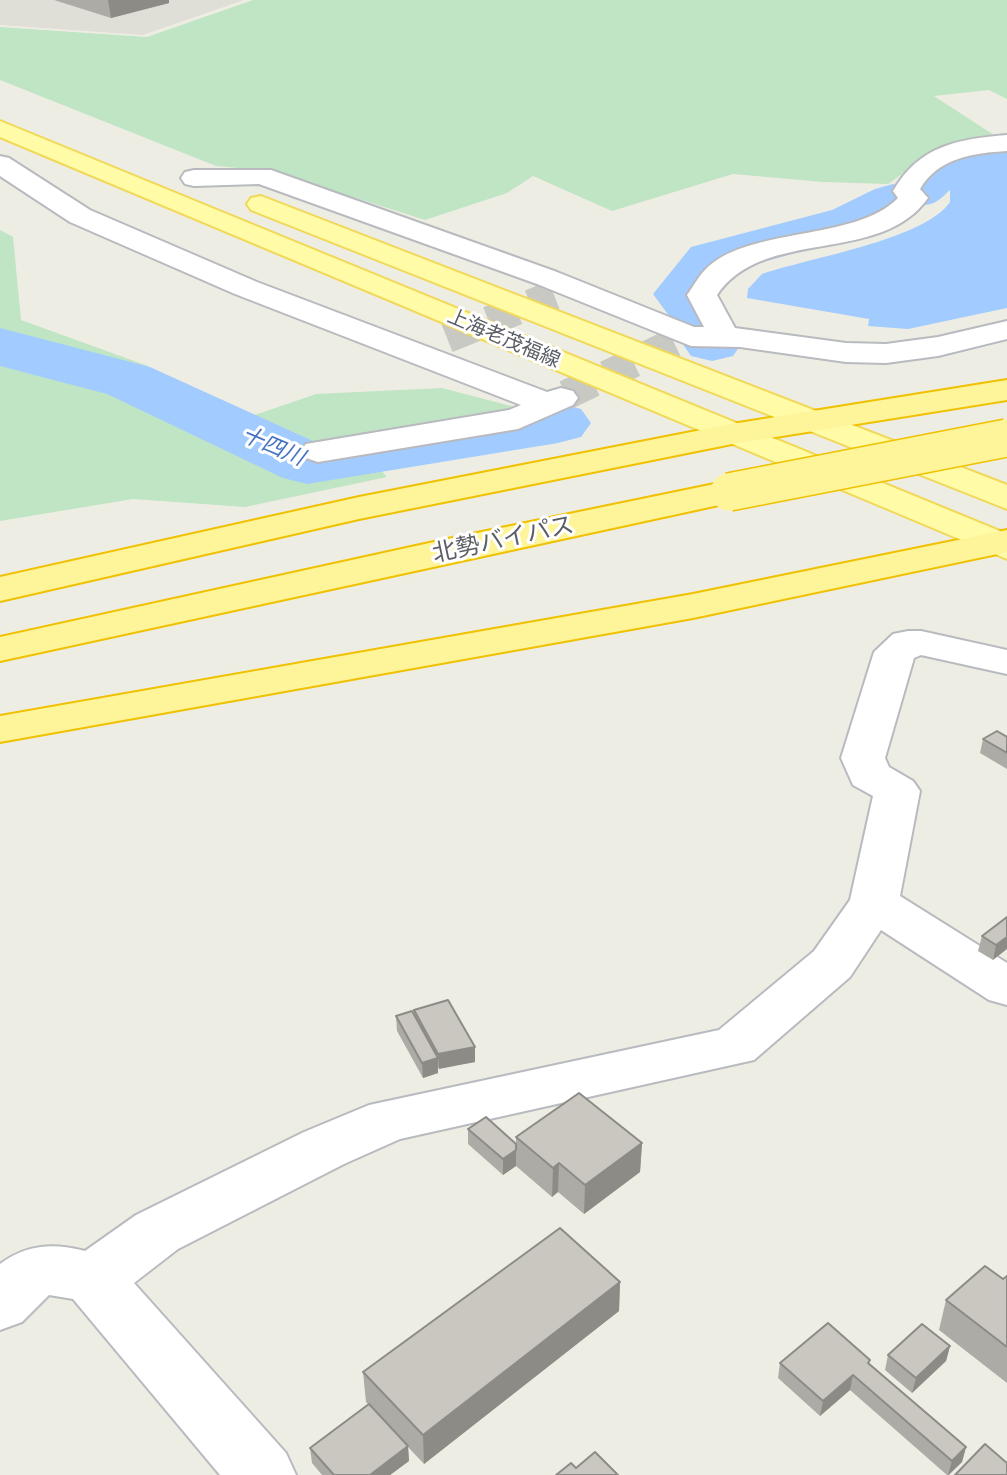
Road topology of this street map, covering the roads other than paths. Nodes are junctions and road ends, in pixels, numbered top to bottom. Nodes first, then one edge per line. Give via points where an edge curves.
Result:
1 (0, 101) edge
2 (0, 128) edge
3 (97, 139) dead end
4 (1007, 143) edge
5 (0, 164) edge
6 (180, 172) joint
7 (1007, 330) edge
8 (703, 336) junction
9 (447, 338) tunnel mouth
10 (413, 352) junction
11 (1007, 390) edge
12 (817, 420) junction
13 (732, 434) junction
14 (1007, 438) edge
15 (318, 451) dead end
16 (1007, 498) edge
17 (1003, 544) edge
18 (0, 589) edge
19 (0, 649) edge
20 (1007, 662) edge
21 (0, 729) edge
22 (874, 902) junction
23 (1007, 987) edge
24 (93, 1279) junction
25 (0, 1304) edge
26 (262, 1475) edge

1 - 3 main road
2 - 13 main road, 上海老茂福線
4 - 8 street via 971,148 921,168 906,191 914,198 912,203 888,219 730,263 702,295
5 - 10 street via 80,216
6 - 8 street via 262,176 562,291
6 - 12 main road, 上海老茂福線
7 - 8 street via 881,354
9 - 10 street
10 - 15 street via 558,400 518,419
11 - 12 highway
12 - 13 highway
12 - 16 main road, 上海老茂福線
13 - 17 main road, 上海老茂福線
13 - 18 highway via 359,508
14 - 19 highway, 北勢バイパス, bridge via 427,554
17 - 21 highway via 693,606
20 - 22 street via 921,643 908,643 895,652 863,758 869,775 897,791
22 - 23 street
22 - 24 street via 832,964 735,1046 389,1120 157,1232
24 - 25 street via 52,1267 24,1276
24 - 26 street

